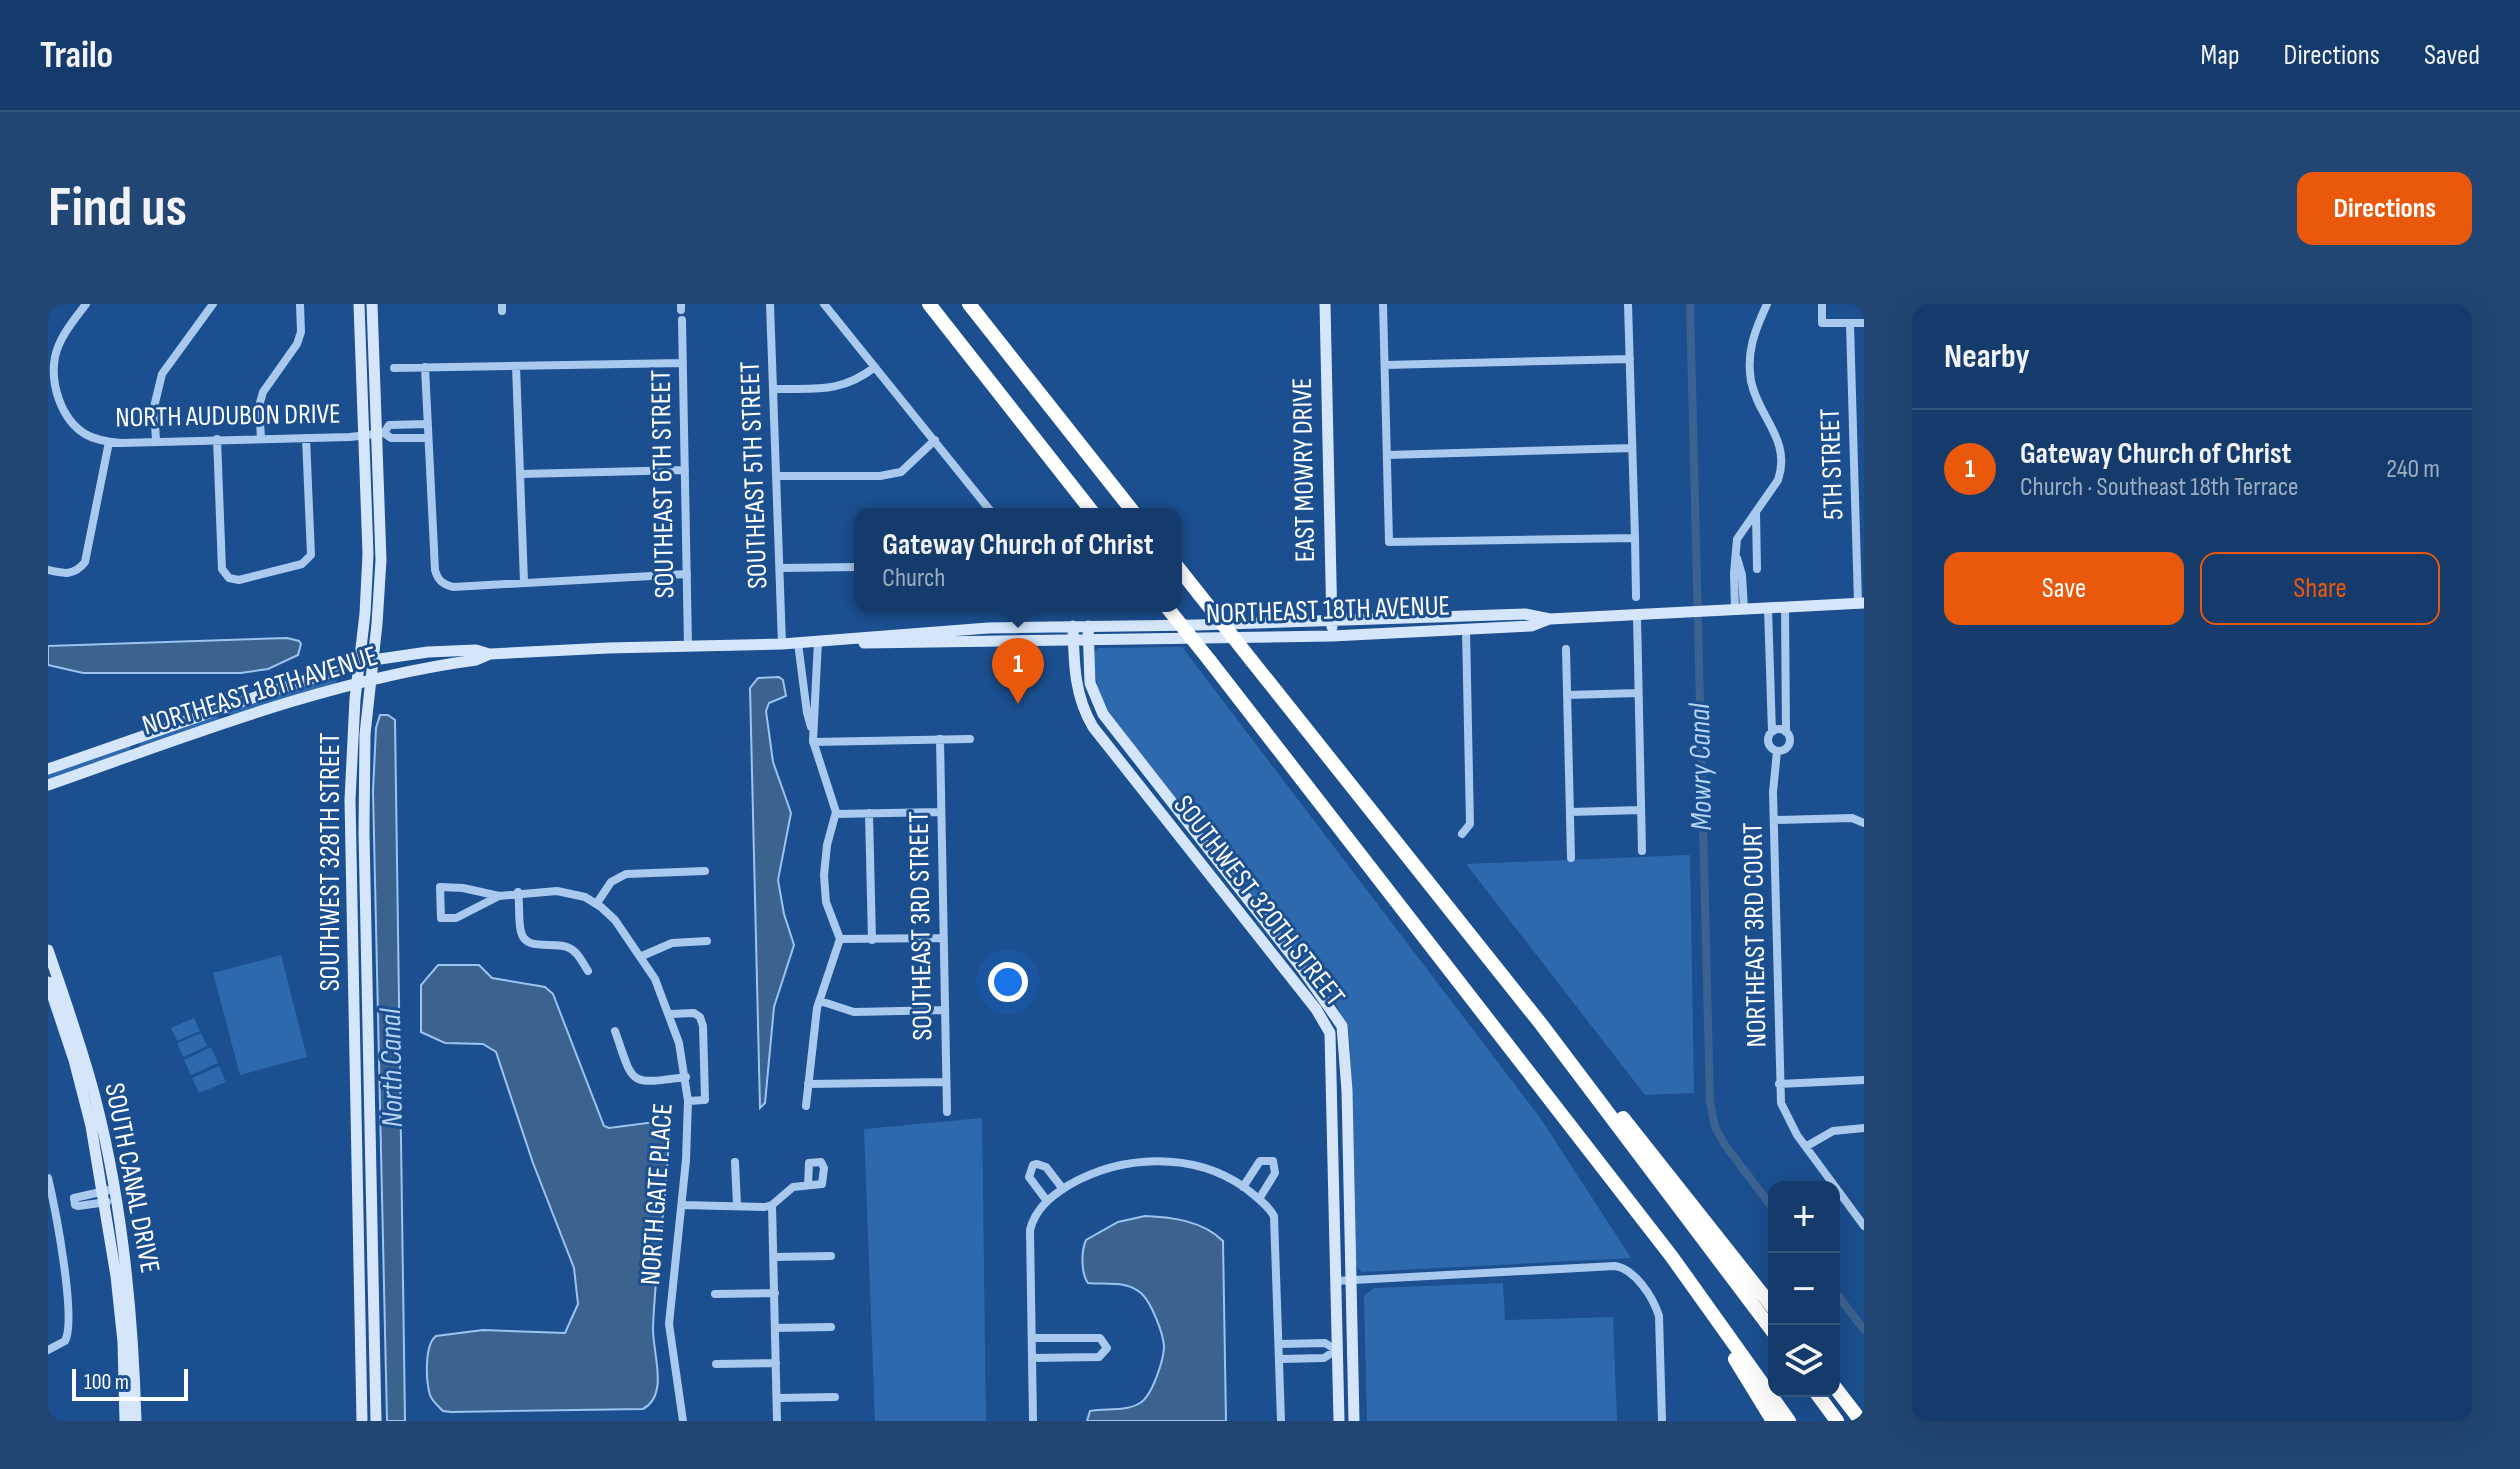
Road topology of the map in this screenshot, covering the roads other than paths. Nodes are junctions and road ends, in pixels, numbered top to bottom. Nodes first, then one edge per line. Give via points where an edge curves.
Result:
1 (86, 304) edge
2 (213, 304) edge
3 (300, 304) edge
4 (359, 304) edge
5 (372, 304) edge
6 (770, 304) edge
7 (824, 304) edge
8 (929, 304) edge
9 (969, 304) edge
10 (1325, 304) edge
11 (1383, 304) edge
12 (1628, 304) edge
13 (1767, 304) edge
14 (1822, 304) edge
15 (682, 320) dead end
16 (1864, 323) edge
17 (1850, 324) junction
18 (1630, 359) junction
19 (683, 363) junction
20 (1385, 365) junction
21 (516, 366) junction
22 (425, 367) junction
23 (875, 367) junction
24 (394, 368) dead end
25 (773, 389) junction
26 (58, 399) junction
27 (48, 404) edge
28 (427, 424) junction
29 (380, 433) junction
30 (364, 435) junction
31 (261, 438) junction
32 (306, 438) junction
33 (428, 438) junction
34 (217, 439) junction
35 (935, 440) junction
36 (156, 441) junction
37 (109, 442) junction
38 (1632, 448) junction
39 (1387, 455) junction
40 (685, 470) junction
41 (521, 474) junction
42 (776, 476) junction
43 (988, 508) edge
44 (1089, 508) edge
45 (1130, 508) edge
46 (1756, 513) junction
47 (1635, 538) junction
48 (854, 567) edge
49 (780, 568) junction
50 (1757, 569) dead end
51 (48, 570) edge
52 (1182, 573) edge
53 (687, 574) junction
54 (524, 582) junction
55 (1636, 597) dead end
56 (1861, 603) edge
57 (1785, 607) junction
58 (1768, 608) junction
59 (1739, 610) junction
60 (1171, 612) edge
61 (1637, 616) junction
62 (1550, 619) junction
63 (1332, 621) junction
64 (1073, 626) junction
65 (1088, 626) junction
66 (1466, 630) junction
67 (1332, 636) junction
68 (1089, 640) junction
69 (818, 641) junction
70 (1073, 641) junction
71 (798, 643) junction
72 (782, 644) junction
73 (688, 646) junction
74 (1566, 649) dead end
75 (490, 654) junction
76 (401, 655) junction
77 (373, 660) junction
78 (359, 664) junction
79 (402, 673) junction
80 (370, 679) junction
81 (356, 683) junction
82 (1638, 693) junction
83 (1567, 695) junction
84 (212, 712) junction
85 (233, 721) junction
86 (813, 731) junction
87 (1772, 732) junction
88 (1786, 732) junction
89 (138, 737) junction
90 (940, 739) junction
91 (970, 739) dead end
92 (813, 742) junction
93 (1777, 751) junction
94 (130, 756) junction
95 (48, 769) edge
96 (48, 785) edge
97 (1641, 810) junction
98 (941, 812) junction
99 (1570, 812) junction
100 (869, 813) junction
101 (836, 814) junction
102 (1774, 820) junction
103 (1864, 823) edge
104 (1462, 834) dead end
105 (1642, 851) dead end
106 (1571, 858) dead end
107 (705, 871) dead end
108 (518, 892) junction
109 (499, 896) junction
110 (597, 903) junction
111 (353, 909) junction
112 (367, 917) junction
113 (943, 938) junction
114 (840, 939) junction
115 (872, 940) junction
116 (707, 941) dead end
117 (48, 950) edge
118 (642, 956) junction
119 (588, 971) dead end
120 (48, 982) edge
121 (820, 1001) junction
122 (945, 1010) junction
123 (670, 1014) junction
124 (1541, 1024) junction
125 (615, 1031) dead end
126 (686, 1077) junction
127 (1864, 1080) edge
128 (946, 1082) junction
129 (808, 1084) junction
130 (1779, 1084) junction
131 (688, 1101) junction
132 (806, 1106) dead end
133 (947, 1112) dead end
134 (1864, 1128) edge
135 (1807, 1146) junction
136 (735, 1162) dead end
137 (48, 1178) edge
138 (808, 1185) dead end
139 (1245, 1188) junction
140 (1063, 1189) junction
141 (109, 1196) junction
142 (1050, 1198) junction
143 (1259, 1199) junction
144 (682, 1205) junction
145 (737, 1205) junction
146 (772, 1205) junction
147 (1864, 1226) edge
148 (831, 1256) dead end
149 (774, 1257) junction
150 (1672, 1257) junction
151 (1335, 1281) junction
152 (1350, 1281) junction
153 (775, 1293) junction
154 (715, 1294) dead end
155 (1768, 1301) edge
156 (1768, 1325) edge
157 (831, 1327) dead end
158 (775, 1328) junction
159 (1032, 1338) junction
160 (1280, 1344) junction
161 (1305, 1344) junction
162 (48, 1350) edge
163 (1336, 1350) junction
164 (1353, 1351) junction
165 (1032, 1358) junction
166 (1280, 1359) junction
167 (1305, 1359) junction
168 (776, 1363) junction
169 (716, 1364) dead end
170 (1840, 1394) edge
171 (835, 1397) dead end
172 (1819, 1397) edge
173 (777, 1398) junction
174 (125, 1421) edge
175 (136, 1421) edge
176 (362, 1421) edge
177 (376, 1421) edge
178 (683, 1421) edge
179 (777, 1421) edge
180 (1033, 1421) edge
181 (1281, 1421) edge
182 (1339, 1421) edge
183 (1354, 1421) edge
184 (1662, 1421) edge
185 (1773, 1421) edge
186 (1789, 1421) edge
187 (1837, 1421) edge
188 (1861, 1421) edge

1 - 26 street via 55,358
2 - 36 street via 162,374 154,407
3 - 31 street via 297,344 263,392
4 - 30 street, SOUTHWEST 328TH STREET
5 - 29 street, SOUTHWEST 328TH STREET
6 - 25 street, SOUTHEAST 5TH STREET
7 - 23 street
8 - 44 highway
9 - 45 highway
10 - 63 street, EAST MOWRY DRIVE
11 - 20 street
12 - 18 street
13 - 46 street via 1751,339 1751,375 1780,442 1781,465 1778,480
14 - 17 street via 1822,323
15 - 19 street, SOUTHEAST 6TH STREET
16 - 17 street
17 - 56 street, 5TH STREET
18 - 20 street
18 - 38 street
19 - 21 street
19 - 40 street, SOUTHEAST 6TH STREET
20 - 39 street
21 - 22 street
21 - 41 street
22 - 24 street
22 - 28 street
23 - 25 street via 841,387
23 - 35 street
25 - 42 street, SOUTHEAST 5TH STREET
26 - 27 street
26 - 37 street, NORTH AUDUBON DRIVE via 78,428
28 - 29 street via 389,425
28 - 33 street
29 - 30 street, NORTH AUDUBON DRIVE
29 - 33 street
29 - 77 street, SOUTHWEST 328TH STREET via 381,560
30 - 32 street, NORTH AUDUBON DRIVE
30 - 78 street, SOUTHWEST 328TH STREET via 368,565
31 - 32 street, NORTH AUDUBON DRIVE
31 - 34 street, NORTH AUDUBON DRIVE
32 - 34 street via 311,555 302,564 239,580 222,569
33 - 54 street via 437,578 453,587
34 - 36 street, NORTH AUDUBON DRIVE
35 - 42 street via 901,472
35 - 43 street
36 - 37 street, NORTH AUDUBON DRIVE
37 - 51 street via 85,562 67,574
38 - 39 street
38 - 47 street
39 - 47 street via 1389,542
40 - 41 street
40 - 53 street, SOUTHEAST 6TH STREET
41 - 54 street
42 - 49 street, SOUTHEAST 5TH STREET
46 - 50 street
46 - 59 street via 1737,539
47 - 55 street
48 - 49 street
49 - 72 street, SOUTHEAST 5TH STREET
52 - 124 highway, bridge
53 - 54 street
53 - 73 street, SOUTHEAST 6TH STREET
56 - 57 street, NORTHEAST 18TH AVENUE
57 - 58 street, NORTHEAST 18TH AVENUE
57 - 88 street
58 - 59 street, NORTHEAST 18TH AVENUE
58 - 87 street
59 - 61 street, NORTHEAST 18TH AVENUE
60 - 150 highway, bridge
61 - 62 street, NORTHEAST 18TH AVENUE
61 - 82 street
62 - 63 street, NORTHEAST 18TH AVENUE via 1525,614
62 - 66 street, NORTHEAST 18TH AVENUE via 1531,626
63 - 65 street, NORTHEAST 18TH AVENUE
63 - 67 street, EAST MOWRY DRIVE
64 - 65 street, NORTHEAST 18TH AVENUE
64 - 69 street, NORTHEAST 18TH AVENUE
64 - 70 street, SOUTHWEST 320TH STREET
65 - 68 street
66 - 67 street, NORTHEAST 18TH AVENUE
66 - 104 street via 1470,824
67 - 68 street, NORTHEAST 18TH AVENUE
68 - 70 street, NORTHEAST 18TH AVENUE
68 - 152 street via 1090,683 1098,706 1342,1026
69 - 70 street, NORTHEAST 18TH AVENUE
69 - 71 street, NORTHEAST 18TH AVENUE
69 - 86 street
70 - 151 street, SOUTHWEST 320TH STREET via 1077,688 1093,727 1330,1033
71 - 72 street, NORTHEAST 18TH AVENUE
71 - 86 street
72 - 73 street, NORTHEAST 18TH AVENUE
73 - 75 street, NORTHEAST 18TH AVENUE
74 - 83 street
75 - 76 street, NORTHEAST 18TH AVENUE via 476,650
75 - 79 street, NORTHEAST 18TH AVENUE
76 - 77 street, NORTHEAST 18TH AVENUE
76 - 79 street
77 - 78 street, NORTHEAST 18TH AVENUE
77 - 80 street, SOUTHWEST 328TH STREET
78 - 81 street, SOUTHWEST 328TH STREET
78 - 84 street, NORTHEAST 18TH AVENUE
79 - 80 street, NORTHEAST 18TH AVENUE
80 - 81 street, NORTHEAST 18TH AVENUE
80 - 112 street, SOUTHWEST 328TH STREET via 364,761
81 - 85 street, NORTHEAST 18TH AVENUE
81 - 111 street, SOUTHWEST 328TH STREET via 350,800
82 - 83 street
82 - 97 street
83 - 99 street
84 - 85 street
84 - 89 street, NORTHEAST 18TH AVENUE
85 - 94 street, NORTHEAST 18TH AVENUE
86 - 92 street
87 - 88 street
87 - 93 street via 1769,744
88 - 93 street via 1789,745
89 - 94 street
89 - 95 street, NORTHEAST 18TH AVENUE
90 - 91 street
90 - 92 street
90 - 98 street, SOUTHEAST 3RD STREET
92 - 101 street
93 - 102 street, NORTHEAST 3RD COURT
94 - 96 street, NORTHEAST 18TH AVENUE
97 - 99 street
97 - 105 street
98 - 100 street
98 - 113 street, SOUTHEAST 3RD STREET
99 - 106 street
100 - 101 street
100 - 115 street
101 - 114 street via 824,875 826,902
102 - 103 street via 1848,817
102 - 130 street, NORTHEAST 3RD COURT
107 - 110 street via 626,874 611,882
108 - 109 street
108 - 110 street via 563,892
108 - 119 street via 524,939 568,948
109 - 109 street via 440,887 441,918 456,918
110 - 118 street, NORTH GATE PLACE
111 - 112 street
111 - 176 street, SOUTHWEST 328TH STREET
112 - 177 street, SOUTHWEST 328TH STREET
113 - 115 street
113 - 122 street, SOUTHEAST 3RD STREET
114 - 115 street
114 - 121 street
116 - 118 street via 672,943
117 - 141 street, SOUTH CANAL DRIVE via 96,1100
118 - 123 street, NORTH GATE PLACE
120 - 141 street, SOUTH CANAL DRIVE
121 - 122 street via 854,1012
121 - 129 street
122 - 128 street, SOUTHEAST 3RD STREET
123 - 126 street, NORTH GATE PLACE
123 - 131 street via 694,1013 703,1023 705,1100
124 - 155 highway via 1567,1049
124 - 156 highway
125 - 126 street via 637,1079
126 - 131 street, NORTH GATE PLACE
127 - 130 street
128 - 129 street
128 - 133 street, SOUTHEAST 3RD STREET
129 - 132 street
130 - 135 street, NORTHEAST 3RD COURT via 1781,1103
131 - 144 street, NORTH GATE PLACE
134 - 135 street via 1833,1131
135 - 147 street, NORTHEAST 3RD COURT
136 - 145 street
137 - 162 street via 70,1329 59,1346
138 - 146 street via 793,1187
139 - 140 street via 1198,1167 1146,1161 1100,1171
139 - 143 street
139 - 143 street via 1260,1161 1273,1161 1275,1173
140 - 142 street
140 - 142 street via 1046,1167 1033,1165 1029,1177
141 - 174 street, SOUTH CANAL DRIVE
141 - 175 street, SOUTH CANAL DRIVE via 131,1306
142 - 159 street via 1034,1216 1030,1230
143 - 160 street via 1276,1223
144 - 145 street
144 - 178 street, NORTH GATE PLACE via 669,1324
145 - 146 street
146 - 149 street
148 - 149 street
149 - 153 street
150 - 185 highway
150 - 186 highway
151 - 152 street
151 - 163 street, SOUTHWEST 320TH STREET
152 - 164 street
152 - 184 street via 1624,1267 1659,1316
153 - 154 street
153 - 158 street
157 - 158 street
158 - 168 street
159 - 165 street
159 - 165 street via 1100,1338 1107,1348 1099,1357
160 - 161 street
160 - 166 street
161 - 163 street via 1325,1343
161 - 167 street
163 - 164 street
163 - 167 street via 1324,1358
163 - 182 street, SOUTHWEST 320TH STREET
164 - 183 street
165 - 180 street
166 - 167 street
166 - 181 street
168 - 169 street
168 - 173 street
170 - 188 highway
171 - 173 street
172 - 187 highway
173 - 179 street

